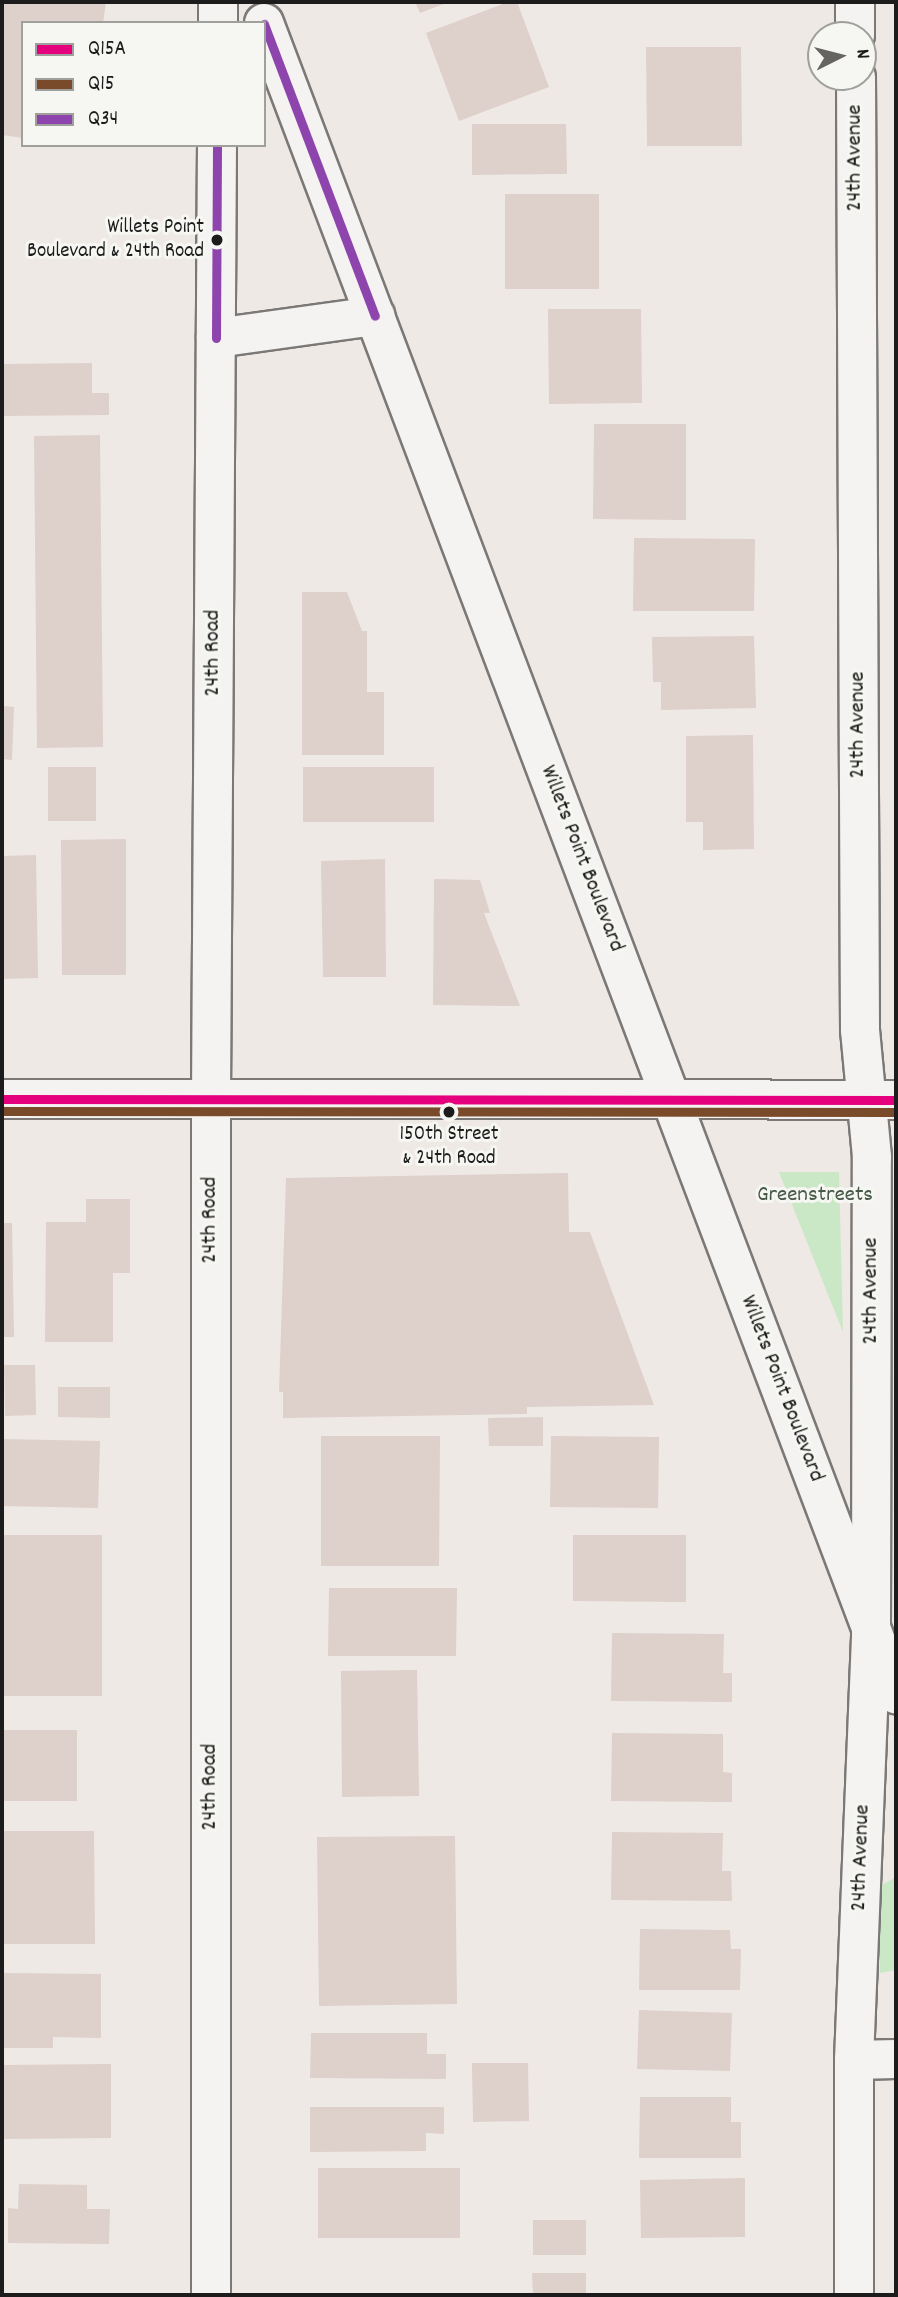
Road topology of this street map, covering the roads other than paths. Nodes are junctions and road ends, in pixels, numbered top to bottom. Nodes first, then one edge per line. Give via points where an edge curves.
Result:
1 (218, 2) edge
2 (256, 2) edge
3 (855, 2) edge
4 (218, 21) edge
5 (263, 21) edge
6 (855, 21) edge
7 (266, 28) edge
8 (856, 91) edge
9 (217, 147) edge
10 (375, 316) junction
11 (216, 338) junction
12 (211, 1098) junction
13 (2, 1099) edge
14 (672, 1099) junction
15 (880, 1100) edge
16 (872, 1630) junction
17 (896, 1695) edge
18 (896, 2059) edge
19 (854, 2060) junction
20 (211, 2295) edge
21 (854, 2295) edge

1 - 4 street
2 - 5 street, Willets Point Boulevard
3 - 6 street
7 - 10 street, Willets Point Boulevard
8 - 15 street, 24th Avenue via 860,1030
9 - 11 street, 24th Road
10 - 11 street
10 - 14 street, Willets Point Boulevard
11 - 12 street, 24th Road
12 - 13 street
12 - 14 street
12 - 20 street, 24th Road
14 - 15 street
14 - 16 street, Willets Point Boulevard
15 - 16 street, 24th Avenue via 873,1157
16 - 17 street, Willets Point Boulevard
16 - 19 street, 24th Avenue
18 - 19 street
19 - 21 street, 24th Avenue

